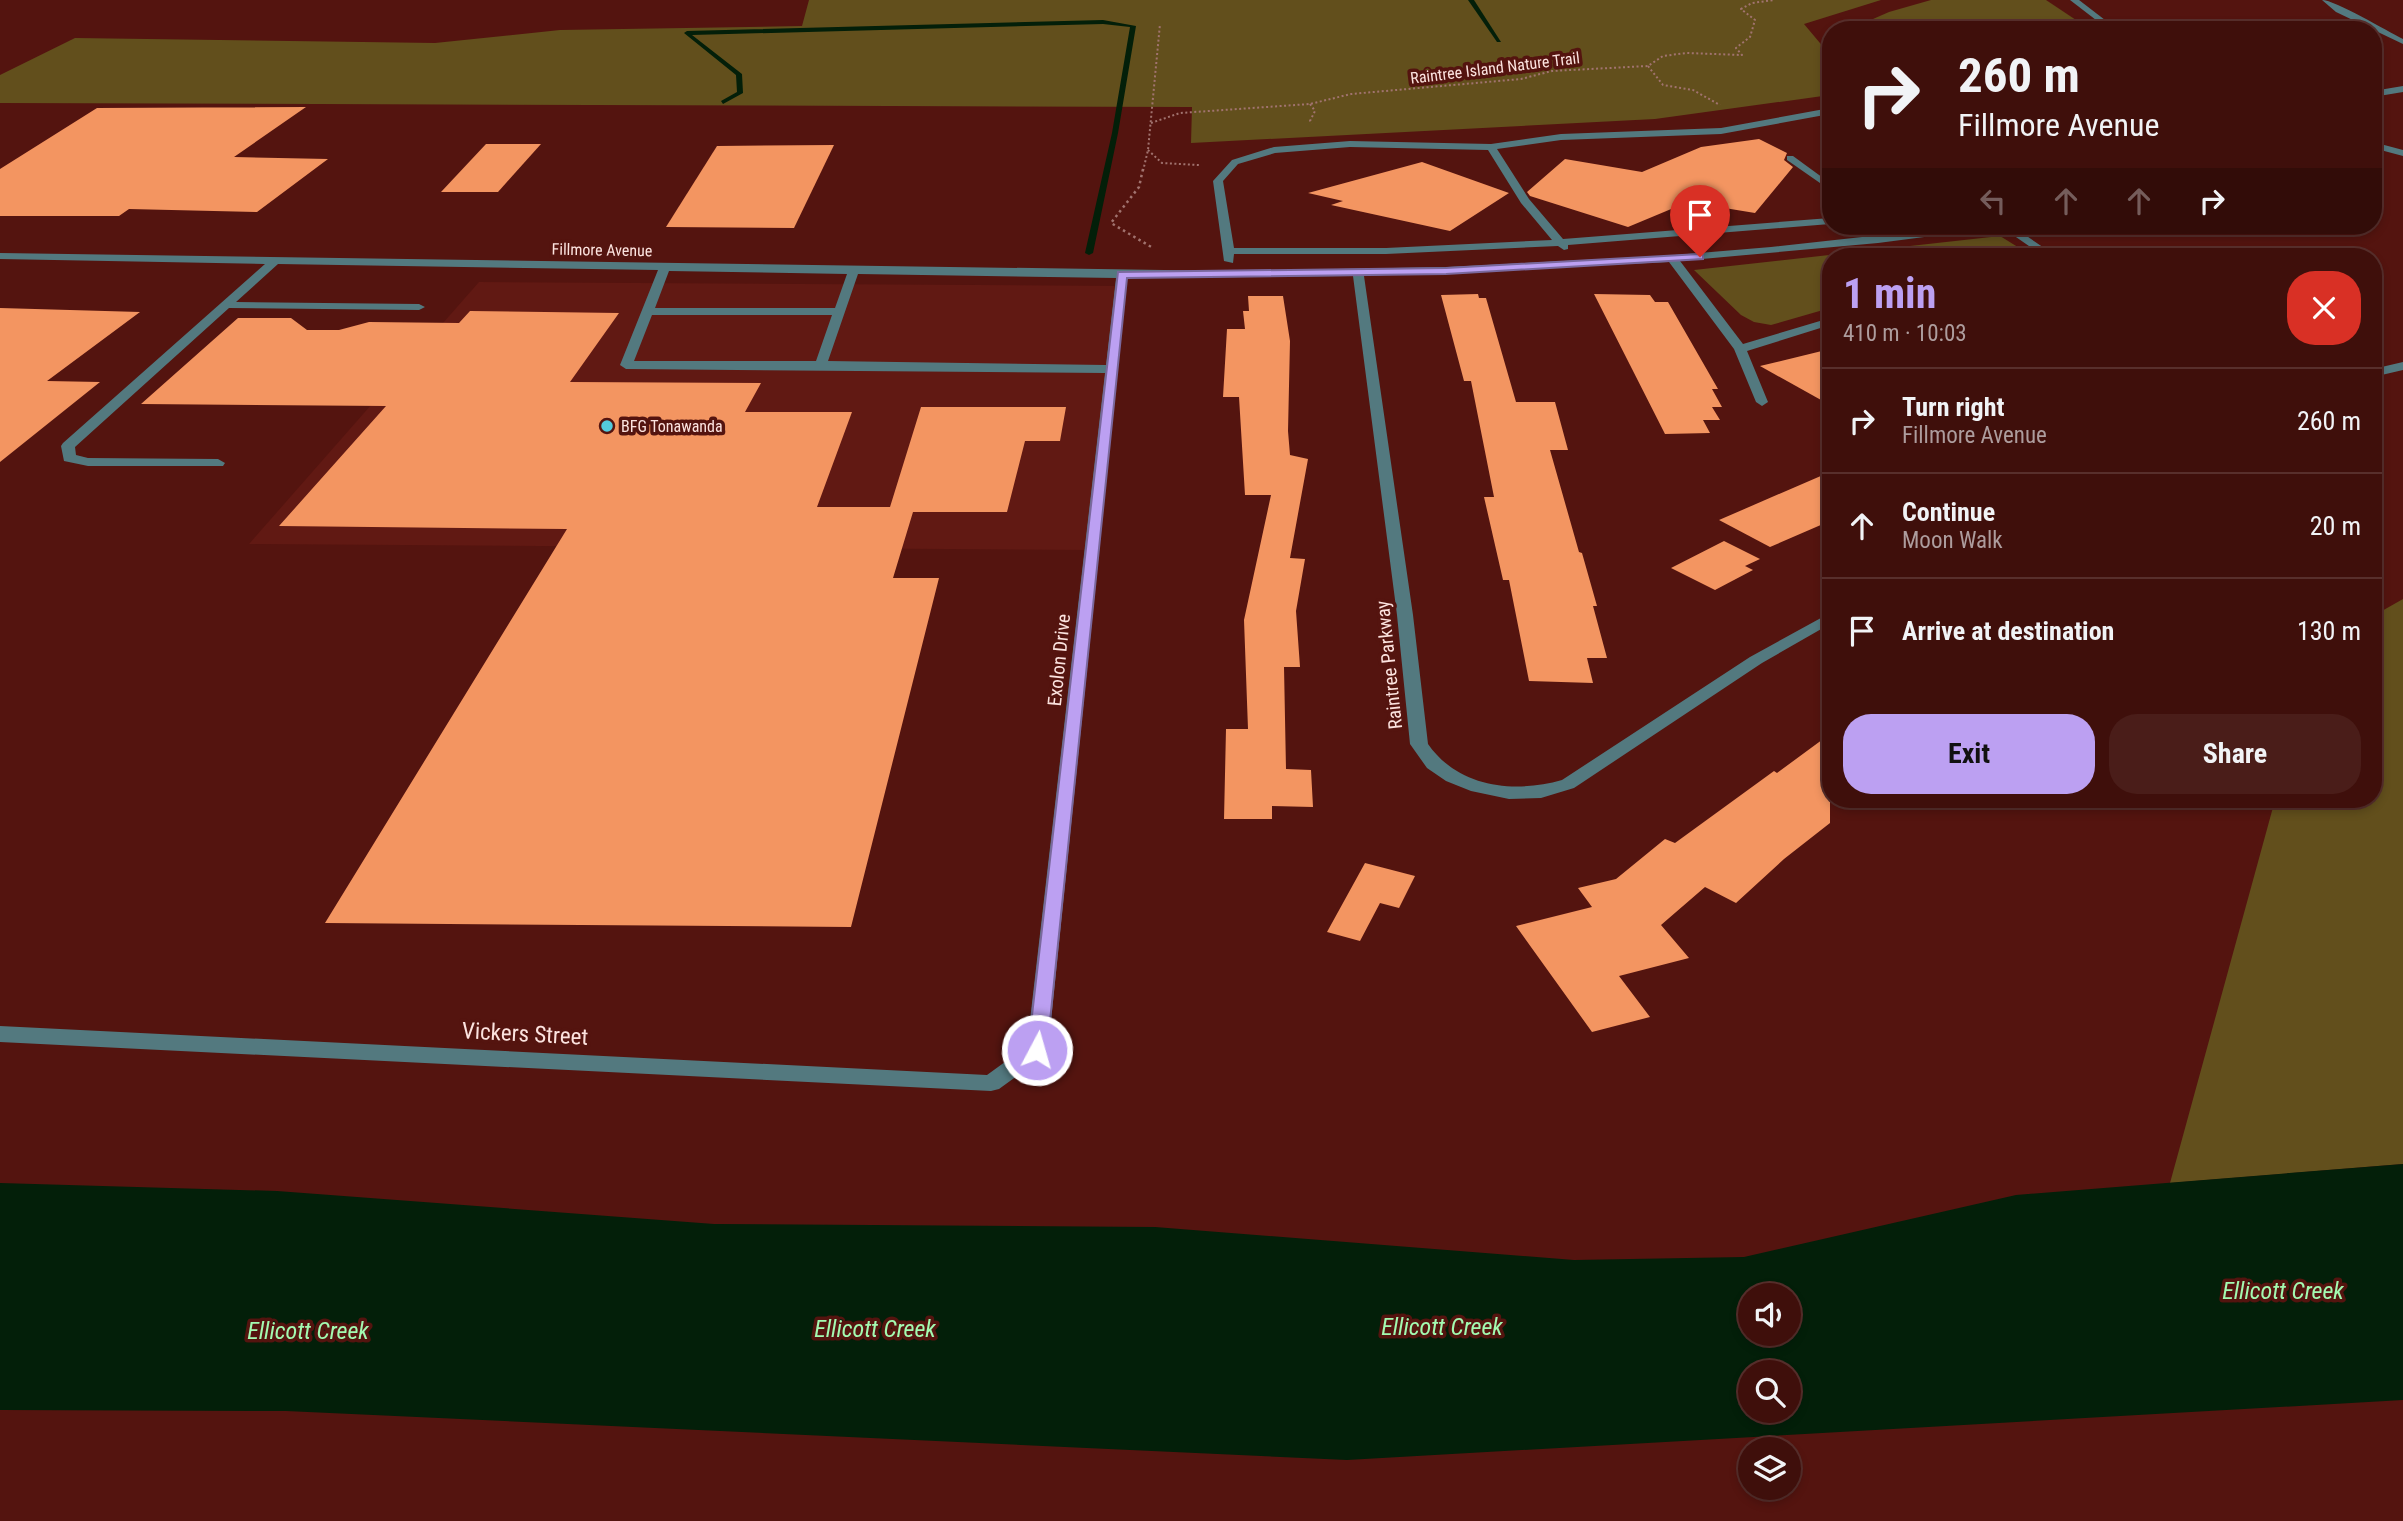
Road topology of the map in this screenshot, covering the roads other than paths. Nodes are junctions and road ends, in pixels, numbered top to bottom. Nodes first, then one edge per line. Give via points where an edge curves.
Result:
1 (2074, 0) edge
2 (2326, 0) edge
3 (2102, 21) edge
4 (2361, 21) edge
5 (2382, 32) edge
6 (2403, 42) edge
7 (2403, 89) edge
8 (2382, 92) edge
9 (1822, 112) edge
10 (1490, 147) junction
11 (2382, 147) edge
12 (2403, 153) edge
13 (1790, 158) dead end
14 (1822, 181) edge
15 (1822, 222) edge
16 (1900, 235) edge
17 (1918, 235) edge
18 (2019, 235) edge
19 (1903, 237) junction
20 (1559, 243) junction
21 (2039, 248) edge
22 (1229, 251) junction
23 (0, 256) edge
24 (1673, 258) junction
25 (275, 261) junction
26 (1586, 264) junction
27 (665, 267) junction
28 (854, 270) junction
29 (1358, 274) junction
30 (1122, 275) junction
31 (1228, 275) junction
32 (225, 305) junction
33 (419, 307) dead end
34 (647, 311) junction
35 (839, 312) junction
36 (1822, 323) edge
37 (1740, 349) junction
38 (821, 365) junction
39 (2403, 366) edge
40 (1111, 369) junction
41 (2382, 371) edge
42 (1762, 402) dead end
43 (218, 463) dead end
44 (1822, 623) edge
45 (0, 1034) edge
46 (1037, 1050) joint

1 - 3 street
2 - 4 street
5 - 6 street
7 - 8 street
9 - 10 street via 1721,131 1561,137
10 - 20 street
10 - 22 street via 1350,144 1274,150 1235,162 1218,180
11 - 12 street
13 - 14 street
15 - 20 street
16 - 19 street
17 - 19 street, Fillmore Avenue
18 - 21 street
19 - 24 street, Fillmore Avenue
20 - 22 street via 1386,251
20 - 26 street
22 - 31 street
23 - 25 street, Fillmore Avenue
24 - 26 street, Fillmore Avenue
24 - 37 street
25 - 27 street, Fillmore Avenue
25 - 32 street
26 - 29 street, Fillmore Avenue
27 - 28 street, Fillmore Avenue
27 - 34 street
28 - 30 street, Fillmore Avenue
28 - 35 street
29 - 31 street, Fillmore Avenue
29 - 44 street, Raintree Parkway via 1419,744 1433,764 1452,777 1509,793 1541,792 1568,784 1756,660
30 - 31 street, Fillmore Avenue
30 - 40 street, Exolon Drive
32 - 33 street
32 - 43 street via 68,446 69,458 88,462
34 - 35 street
34 - 38 street via 626,365
35 - 38 street
36 - 37 street
37 - 42 street
38 - 40 street
39 - 41 street
40 - 46 street, Exolon Drive
45 - 46 street, Vickers Street via 991,1083

